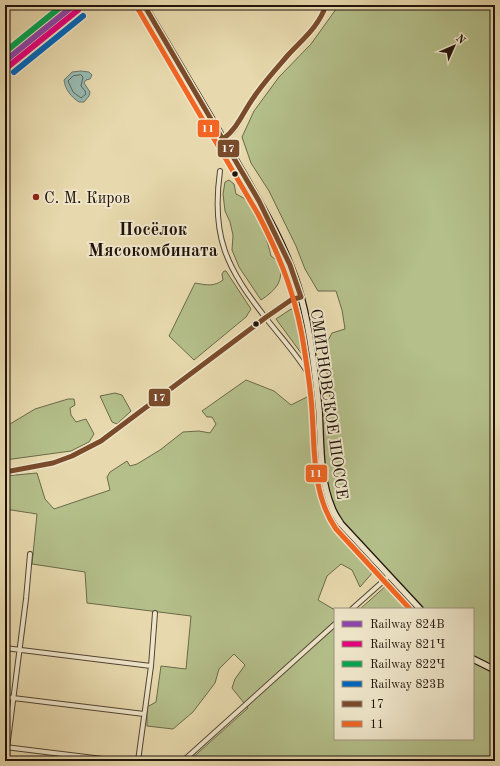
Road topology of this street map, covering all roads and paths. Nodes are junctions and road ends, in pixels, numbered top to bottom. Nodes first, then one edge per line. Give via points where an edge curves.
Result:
1 (144, 5) edge
2 (326, 5) edge
3 (223, 139) junction
4 (220, 171) dead end
5 (301, 296) junction
6 (265, 318) junction
7 (306, 370) dead end
8 (5, 472) edge
9 (30, 554) dead end
10 (389, 576) junction
11 (353, 608) edge
12 (419, 608) edge
13 (155, 614) dead end
14 (334, 625) edge
15 (5, 648) edge
16 (19, 650) junction
17 (474, 660) edge
18 (151, 666) junction
19 (495, 670) edge
20 (5, 697) edge
21 (13, 698) junction
22 (144, 714) junction
23 (6, 747) edge
24 (119, 761) edge
25 (138, 761) edge
26 (183, 761) edge

1 - 3 main road, СМИРНОВСКОЕ ШОССЕ
2 - 3 street via 318,23 265,82 236,129
3 - 5 main road, СМИРНОВСКОЕ ШОССЕ via 273,228
4 - 6 street, СМИРНОВСКОЕ ШОССЕ via 217,213 222,244 241,286
5 - 6 street
5 - 10 main road, СМИРНОВСКОЕ ШОССЕ via 311,347 326,490 332,509 341,524
6 - 7 street, СМИРНОВСКОЕ ШОССЕ
6 - 8 street via 101,441 53,463
9 - 16 street
10 - 11 street
10 - 12 main road, СМИРНОВСКОЕ ШОССЕ
13 - 18 street
14 - 26 street
15 - 16 street
16 - 18 street
16 - 21 street
17 - 19 main road
18 - 22 street
20 - 21 street
21 - 22 street
21 - 23 street
22 - 25 street
23 - 24 street

